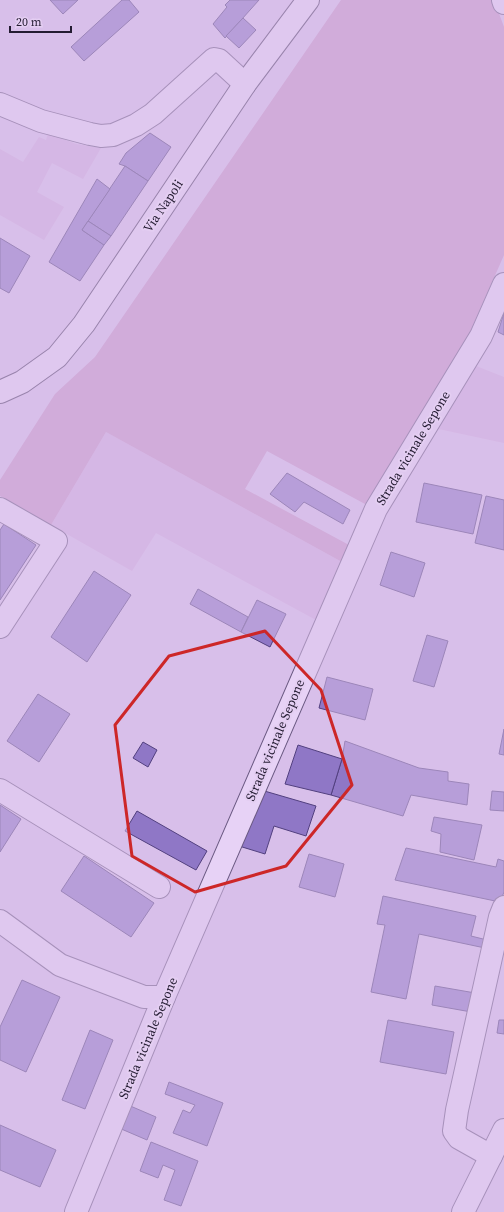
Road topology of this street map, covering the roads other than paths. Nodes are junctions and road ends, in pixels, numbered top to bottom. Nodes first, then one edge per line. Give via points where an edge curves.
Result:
1 (308, 0) edge
2 (503, 0) edge
3 (504, 3) edge
4 (245, 84) junction
5 (0, 104) edge
6 (504, 284) edge
7 (0, 392) edge
8 (0, 509) edge
9 (0, 627) edge
10 (0, 790) edge
11 (158, 887) dead end
12 (504, 907) edge
13 (0, 921) edge
14 (164, 997) junction
15 (504, 1130) edge
16 (491, 1156) junction
17 (76, 1212) edge
18 (463, 1212) edge

1 - 4 street, Via Napoli
2 - 3 street
4 - 5 street via 219,60 214,60 153,114 113,135 101,136 41,121
4 - 7 street, Via Napoli via 84,324 57,357 22,382
6 - 14 street, Strada vicinale Sepone via 481,336 376,509
8 - 9 street via 56,541
10 - 11 street
12 - 16 street via 456,1110 454,1131 459,1138
13 - 14 street via 60,965 144,997
14 - 17 street, Strada vicinale Sepone
15 - 16 street
16 - 18 street

